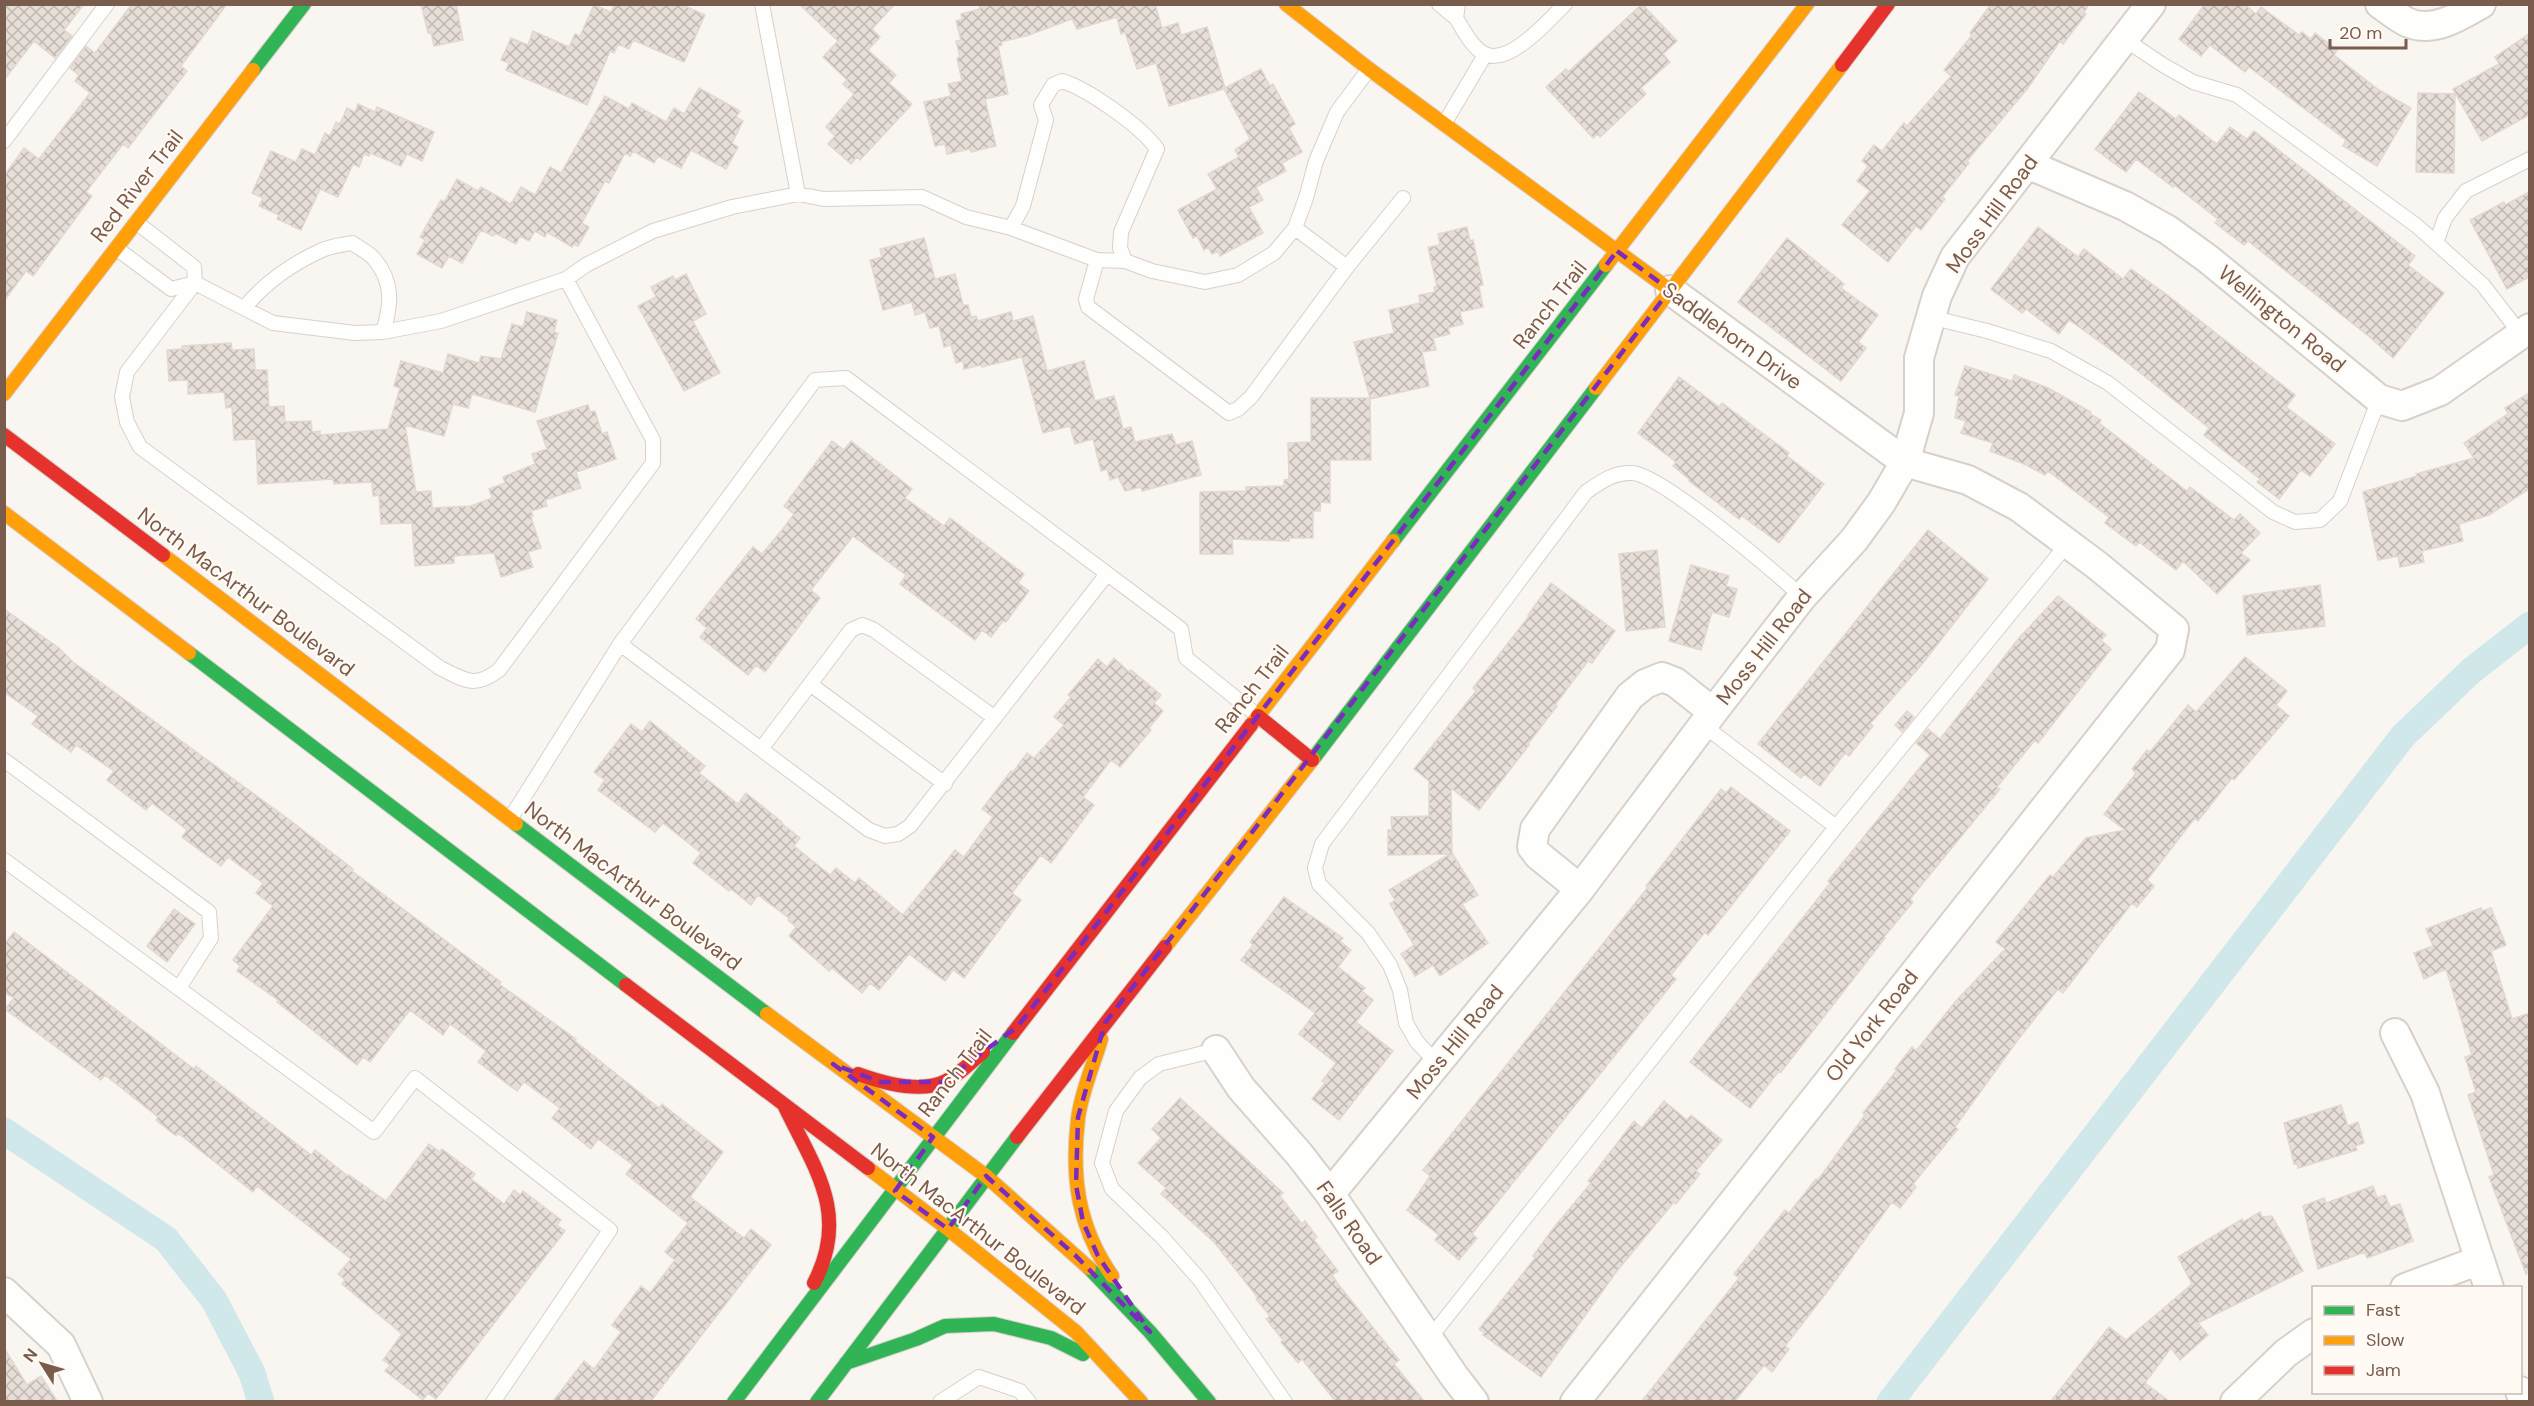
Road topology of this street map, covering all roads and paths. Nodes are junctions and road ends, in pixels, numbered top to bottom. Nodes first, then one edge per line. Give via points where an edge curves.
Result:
1 (107, 4) edge
2 (304, 4) edge
3 (762, 4) edge
4 (1286, 4) edge
5 (1439, 4) edge
6 (1565, 4) edge
7 (1807, 4) edge
8 (1888, 4) edge
9 (2151, 4) edge
10 (2380, 4) edge
11 (2481, 4) edge
12 (1457, 11) edge
13 (2124, 39) junction
14 (1485, 55) junction
15 (1369, 69) junction
16 (1444, 124) junction
17 (4, 141) edge
18 (2529, 159) edge
19 (2027, 164) junction
20 (798, 194) junction
21 (1403, 198) dead end
22 (136, 222) junction
23 (1011, 228) junction
24 (1294, 228) junction
25 (2436, 243) junction
26 (116, 248) junction
27 (1617, 251) junction
28 (1097, 260) junction
29 (1125, 261) junction
30 (1347, 267) junction
31 (566, 279) junction
32 (195, 283) junction
33 (1670, 290) junction
34 (245, 307) junction
35 (1930, 317) junction
36 (2525, 331) edge
37 (383, 332) junction
38 (4, 394) edge
39 (2379, 399) junction
40 (4, 435) edge
41 (1905, 462) junction
42 (4, 513) edge
43 (2068, 543) junction
44 (1107, 574) junction
45 (1802, 597) junction
46 (620, 644) junction
47 (2170, 650) joint
48 (810, 684) junction
49 (1258, 716) junction
50 (996, 718) junction
51 (1708, 719) junction
52 (761, 749) junction
53 (4, 760) edge
54 (1312, 760) junction
55 (945, 784) junction
56 (510, 819) junction
57 (1836, 827) junction
58 (4, 860) edge
59 (1580, 889) junction
60 (179, 988) junction
61 (1105, 1023) junction
62 (1018, 1026) junction
63 (2395, 1033) dead end
64 (1216, 1050) joint
65 (1437, 1063) junction
66 (833, 1064) junction
67 (783, 1103) junction
68 (933, 1137) junction
69 (986, 1176) junction
70 (895, 1191) junction
71 (1330, 1194) junction
72 (948, 1229) junction
73 (2480, 1260) junction
74 (2408, 1286) edge
75 (2489, 1286) edge
76 (6, 1297) edge
77 (795, 1322) junction
78 (1150, 1332) junction
79 (2312, 1334) edge
80 (1429, 1339) junction
81 (846, 1364) junction
82 (1108, 1366) junction
83 (88, 1401) edge
84 (493, 1401) edge
85 (734, 1401) edge
86 (817, 1401) edge
87 (940, 1401) edge
88 (1029, 1401) edge
89 (1141, 1401) edge
90 (1209, 1401) edge
91 (1286, 1401) edge
92 (1473, 1401) edge
93 (1575, 1401) edge
94 (2235, 1401) edge

1 - 17 lane
2 - 22 main road, Red River Trail
3 - 20 lane
4 - 15 main road, Saddlehorn Drive
5 - 12 lane
6 - 14 lane via 1509,53
7 - 27 main road, Ranch Trail
8 - 33 main road
9 - 13 street, Moss Hill Road
10 - 11 street via 2409,23 2425,26 2448,23
12 - 14 lane
13 - 19 street, Moss Hill Road
13 - 25 lane via 2193,82 2237,95
14 - 16 lane
15 - 16 main road, Saddlehorn Drive
15 - 24 lane via 1336,112
16 - 27 main road, Saddlehorn Drive
18 - 25 lane via 2466,191 2445,218
19 - 35 street, Moss Hill Road via 1955,257
19 - 39 street, Wellington Road via 2125,206 2168,230
20 - 23 lane via 824,199 922,196 966,217
20 - 31 lane via 732,207 653,231
21 - 30 lane
22 - 26 main road, Red River Trail
22 - 32 lane via 194,267
23 - 28 lane
23 - 29 lane via 1023,206 1046,120 1041,105 1053,85 1062,81 1092,96 1149,137 1157,149 1121,232 1120,248
24 - 29 lane via 1274,253 1238,275 1205,282
24 - 30 lane
25 - 36 lane via 2483,285
26 - 32 lane via 171,289
26 - 38 main road, Red River Trail
27 - 33 main road, Saddlehorn Drive
27 - 49 main road, Ranch Trail
28 - 29 lane
28 - 30 lane via 1086,299 1088,307 1229,413 1251,397
31 - 32 lane via 653,440 653,463 499,670 485,681 470,682 440,668 140,447 127,422 122,397 128,372
31 - 37 lane via 441,321
32 - 34 lane
33 - 41 street, Saddlehorn Drive
33 - 54 main road
34 - 37 lane via 273,323 355,333
34 - 37 lane via 260,289 288,270 322,250 352,243 375,259 387,282 391,307
35 - 39 lane via 2051,351 2108,383 2273,512 2295,522 2320,520 2340,501
35 - 41 street, Moss Hill Road via 1918,358 1919,412
36 - 39 street, Wellington Road via 2440,391 2402,406
40 - 56 main road, North MacArthur Boulevard
41 - 43 street, Saddlehorn Drive via 1968,480 2019,507
41 - 45 street, Moss Hill Road via 1854,540
42 - 67 main road, North MacArthur Boulevard
43 - 47 street, Saddlehorn Drive via 2174,629
43 - 57 lane
44 - 46 lane via 846,378 815,380
44 - 49 lane via 1181,629 1186,658
44 - 50 lane
45 - 51 street, Moss Hill Road
45 - 65 lane via 1666,487 1634,472 1610,476 1587,492 1322,844 1315,868 1319,884 1368,933 1390,965 1406,1023
46 - 52 lane
46 - 56 lane
47 - 93 street, Old York Road
48 - 50 lane via 851,630 862,625
48 - 52 lane
48 - 55 lane
49 - 54 main road
49 - 62 main road, Ranch Trail
50 - 55 lane
51 - 57 lane
51 - 59 street, Moss Hill Road
51 - 59 street, Moss Hill Road via 1675,682 1662,677 1630,696 1535,829 1532,839 1538,855
52 - 55 lane via 869,830 885,836 910,826
53 - 60 lane via 209,912 211,938
54 - 61 main road
56 - 66 main road, North MacArthur Boulevard
57 - 80 lane
58 - 60 lane
59 - 65 street, Moss Hill Road
60 - 84 lane via 374,1132 415,1078 610,1230
61 - 69 main road
61 - 78 main road via 1078,1117 1076,1185 1083,1222 1098,1256
62 - 66 main road via 943,1082 912,1086 880,1082
62 - 68 main road, Ranch Trail
63 - 73 street via 2425,1093
64 - 71 street, Falls Road via 1241,1088
64 - 91 lane via 1159,1064 1140,1078 1116,1111 1102,1163 1112,1190 1200,1280
65 - 71 street, Moss Hill Road
66 - 68 main road, North MacArthur Boulevard
67 - 70 main road, North MacArthur Boulevard
67 - 77 main road via 825,1188 831,1223 824,1264
68 - 69 main road, North MacArthur Boulevard
68 - 70 main road, Ranch Trail
69 - 72 main road
69 - 78 main road, North MacArthur Boulevard via 1076,1256
70 - 72 main road, North MacArthur Boulevard
70 - 77 main road, Ranch Trail
71 - 80 street, Falls Road
72 - 81 main road
72 - 82 main road, North MacArthur Boulevard via 1076,1332
73 - 74 street
73 - 75 street
76 - 83 street via 61,1345
77 - 85 main road, Ranch Trail
78 - 90 main road, North MacArthur Boulevard
79 - 94 street
80 - 92 street, Falls Road
81 - 82 main road via 945,1326 994,1324 1051,1338
81 - 86 main road
82 - 89 main road, North MacArthur Boulevard
87 - 88 lane via 980,1377 1020,1391

